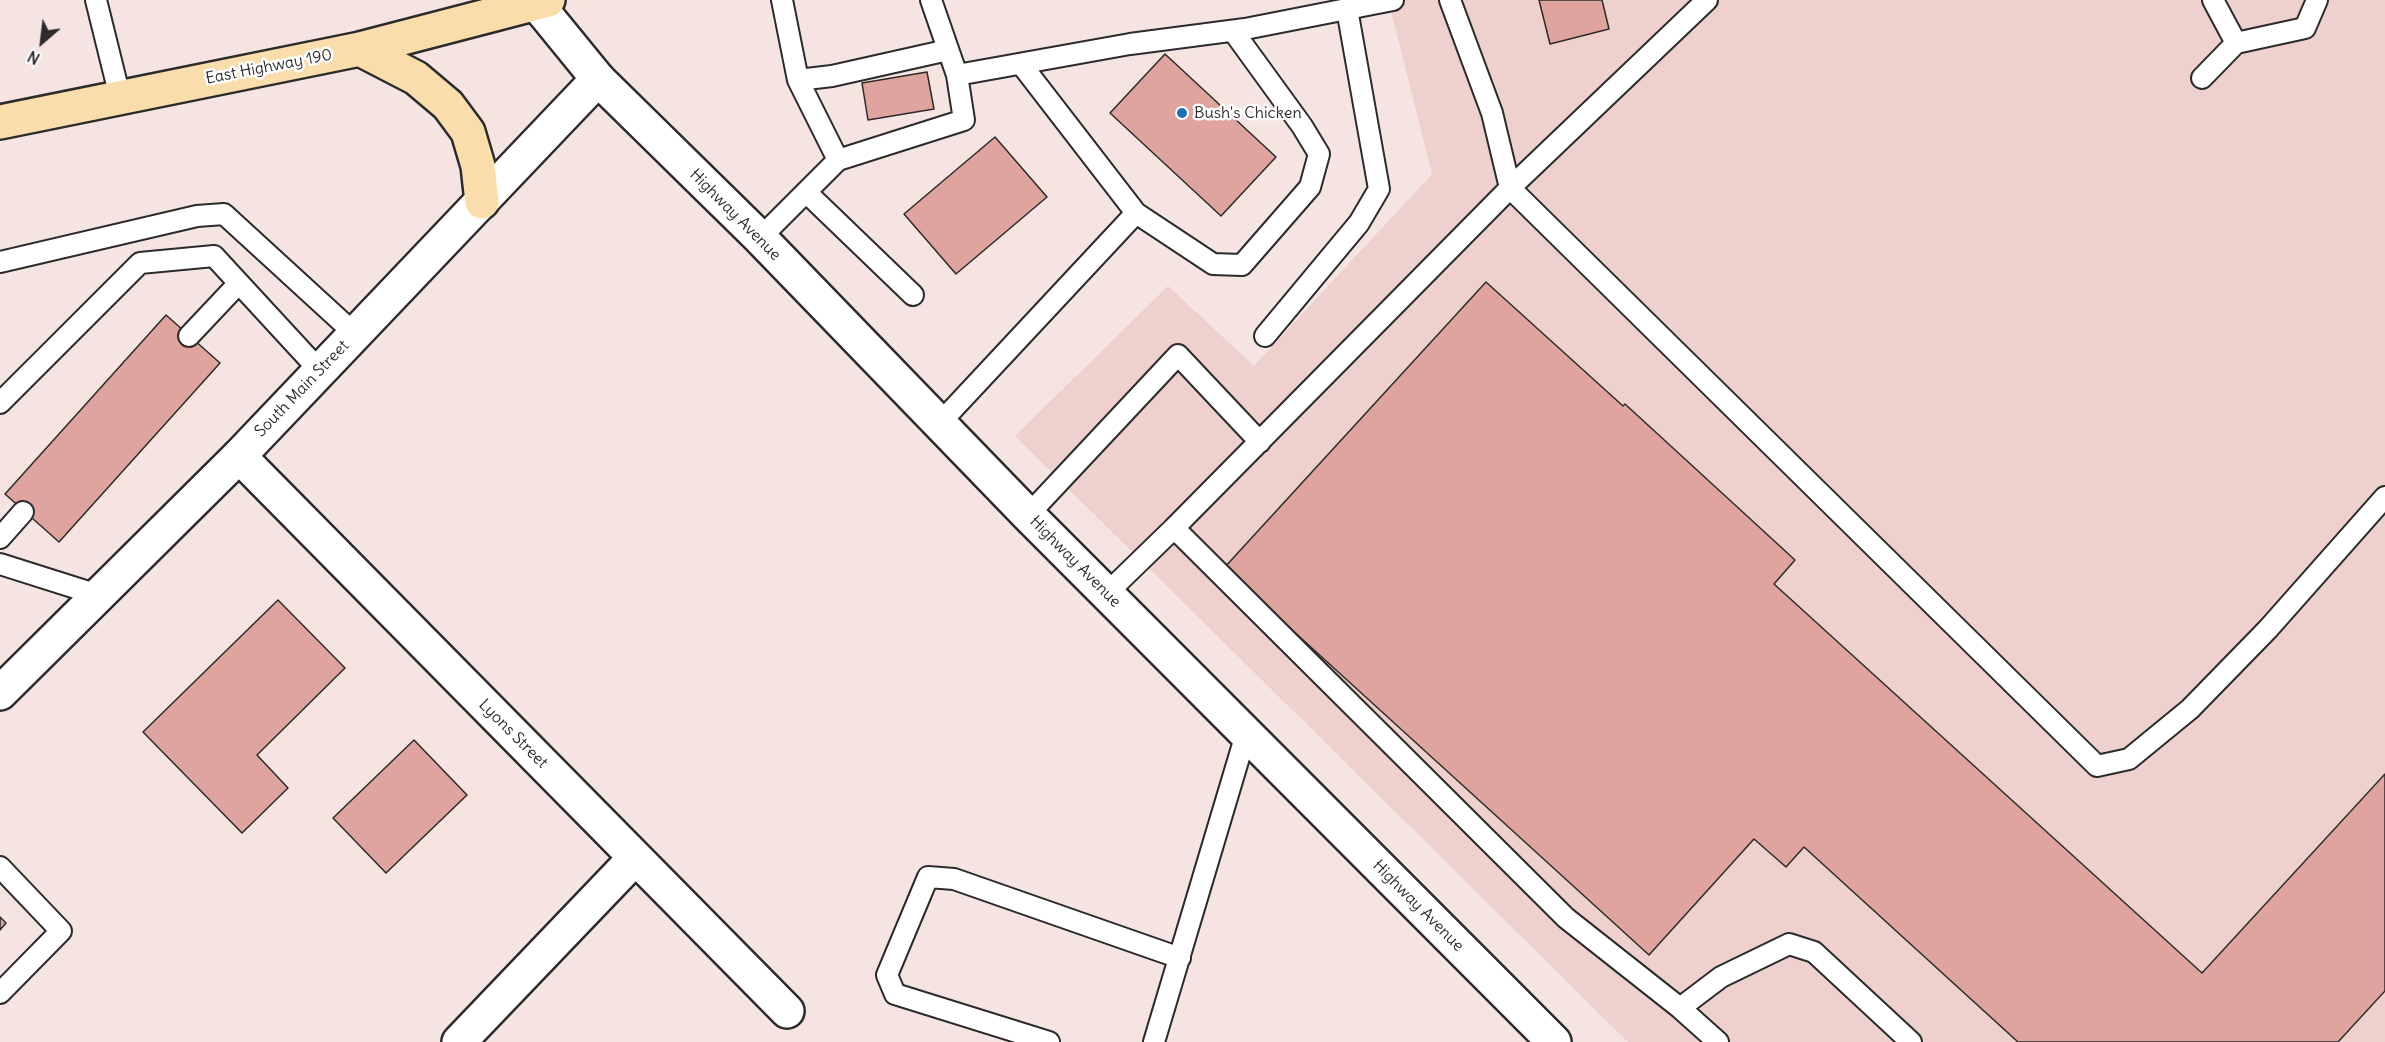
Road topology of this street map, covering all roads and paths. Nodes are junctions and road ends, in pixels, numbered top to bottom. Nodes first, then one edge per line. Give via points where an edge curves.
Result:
1 (96, 0) edge
2 (782, 0) edge
3 (931, 0) edge
4 (1393, 0) edge
5 (1450, 0) edge
6 (1707, 0) edge
7 (2213, 0) edge
8 (2317, 0) edge
9 (539, 1) edge
10 (1347, 9) junction
11 (1233, 31) junction
12 (2236, 43) junction
13 (360, 49) junction
14 (948, 50) junction
15 (1021, 64) junction
16 (957, 75) junction
17 (2202, 78) dead end
18 (598, 80) junction
19 (798, 80) junction
20 (120, 97) junction
21 (0, 122) edge
22 (838, 160) junction
23 (1510, 188) junction
24 (806, 192) junction
25 (482, 202) junction
26 (1136, 213) junction
27 (759, 238) junction
28 (0, 262) edge
29 (239, 283) junction
30 (913, 295) dead end
31 (355, 334) junction
32 (189, 336) dead end
33 (1265, 336) dead end
34 (320, 371) junction
35 (0, 403) edge
36 (939, 424) junction
37 (1260, 442) junction
38 (239, 456) junction
39 (2385, 497) edge
40 (23, 512) dead end
41 (1028, 515) junction
42 (1174, 528) junction
43 (0, 538) edge
44 (0, 564) edge
45 (1106, 594) junction
46 (98, 596) junction
47 (0, 693) edge
48 (1246, 735) junction
49 (635, 858) junction
50 (0, 867) edge
51 (1180, 958) junction
52 (0, 993) edge
53 (1680, 1008) junction
54 (787, 1011) dead end
55 (459, 1042) edge
56 (1049, 1042) edge
57 (1154, 1042) edge
58 (1554, 1042) edge
59 (1718, 1042) edge
60 (1911, 1042) edge

1 - 20 lane
2 - 19 lane
3 - 14 lane
4 - 10 lane
5 - 23 lane via 1492,113
6 - 23 lane
7 - 12 lane
8 - 12 lane via 2306,28
9 - 13 main road, East Highway 190
9 - 18 street, Highway Avenue
10 - 11 lane
10 - 33 lane via 1378,189 1359,223
11 - 15 lane
11 - 26 lane via 1319,154 1310,187 1242,265 1213,264
12 - 17 lane
13 - 20 main road, East Highway 190
13 - 25 main road via 416,78 448,105 468,132 478,166
14 - 16 lane
14 - 19 lane
15 - 16 lane
15 - 26 lane
16 - 22 lane via 964,120
18 - 25 street, South Main Street
18 - 27 street, Highway Avenue
19 - 22 lane
20 - 21 main road, East Highway 190
22 - 24 lane
23 - 37 lane
23 - 39 lane via 2097,766 2129,759 2190,710
24 - 27 lane
24 - 30 lane
25 - 31 street, South Main Street
26 - 36 lane
27 - 36 street, Highway Avenue
28 - 31 lane via 197,216 224,214
29 - 32 lane
29 - 34 lane
29 - 35 lane via 214,256 140,263
31 - 34 street, South Main Street
34 - 38 street, South Main Street
36 - 41 street, Highway Avenue
37 - 41 lane via 1178,355
37 - 42 lane
38 - 46 street, South Main Street
38 - 49 street, Lyons Street
40 - 43 lane
41 - 45 street, Highway Avenue
42 - 45 lane
42 - 53 lane via 1566,918
44 - 46 lane
45 - 48 street, Highway Avenue
46 - 47 street, South Main Street
48 - 51 lane
48 - 58 street, Highway Avenue
49 - 54 street, Lyons Street
49 - 55 street
50 - 52 lane via 61,932
51 - 56 lane via 954,879 928,877 887,975 895,994
51 - 57 lane
53 - 59 lane
53 - 60 lane via 1722,977 1789,944 1814,952

